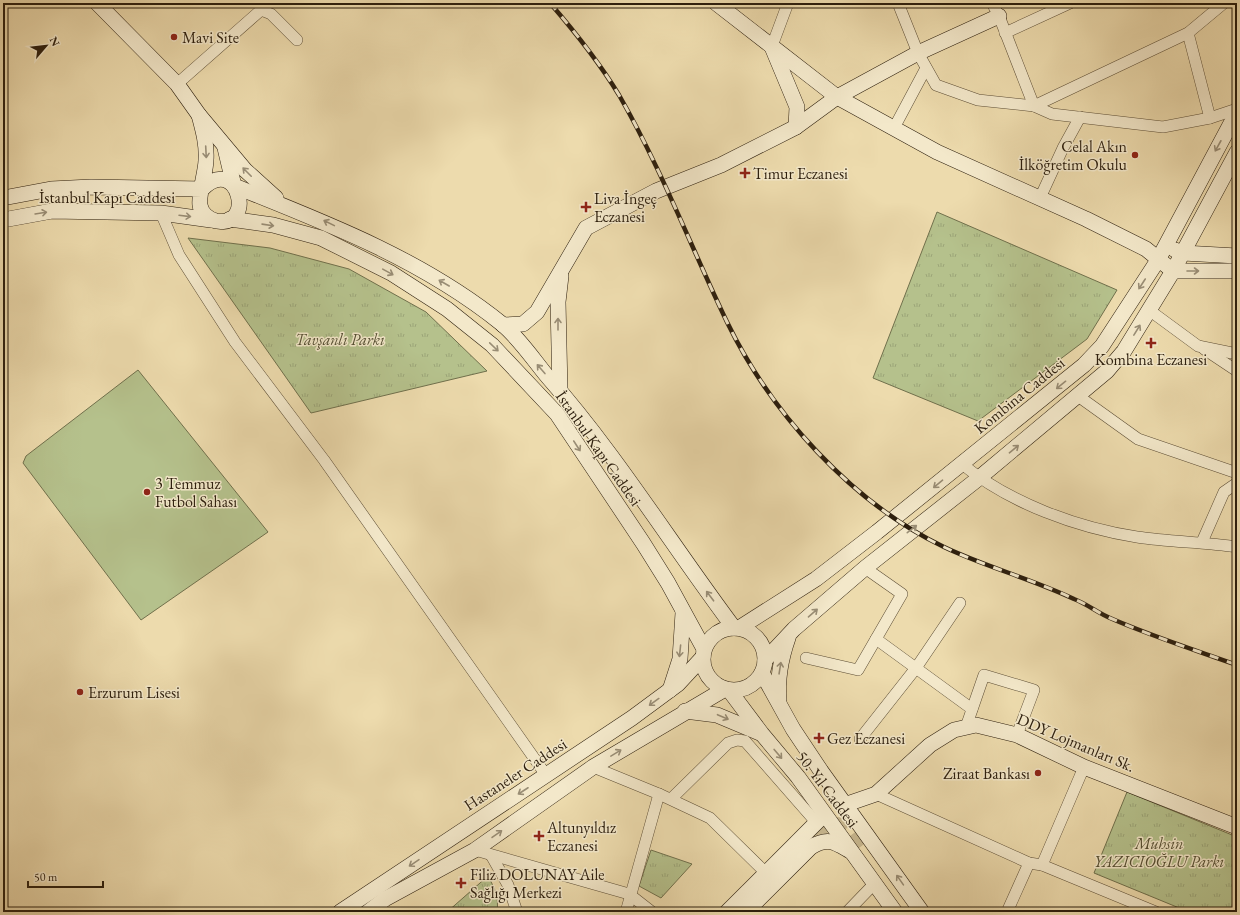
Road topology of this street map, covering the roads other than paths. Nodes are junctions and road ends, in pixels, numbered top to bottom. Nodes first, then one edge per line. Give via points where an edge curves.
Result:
1 (99, 3) edge
2 (716, 3) edge
3 (788, 3) edge
4 (898, 3) edge
5 (1070, 3) edge
6 (1224, 3) edge
7 (996, 9) edge
8 (1004, 33) junction
9 (1188, 33) junction
10 (298, 40) dead end
11 (772, 46) junction
12 (918, 53) junction
13 (926, 68) junction
14 (177, 84) junction
15 (837, 97) junction
16 (1034, 106) junction
17 (1237, 109) edge
18 (1237, 112) edge
19 (199, 115) junction
20 (1080, 117) junction
21 (1210, 118) junction
22 (796, 127) junction
23 (894, 128) junction
24 (226, 148) junction
25 (1237, 152) edge
26 (234, 186) junction
27 (202, 190) junction
28 (3, 198) edge
29 (1040, 198) junction
30 (288, 207) junction
31 (160, 213) junction
32 (230, 219) junction
33 (3, 220) edge
34 (211, 220) junction
35 (1164, 246) junction
36 (1146, 249) junction
37 (1183, 252) junction
38 (1237, 256) edge
39 (1158, 260) junction
40 (561, 269) junction
41 (1173, 271) junction
42 (1237, 271) edge
43 (1149, 310) junction
44 (503, 325) junction
45 (1198, 346) junction
46 (1237, 354) edge
47 (1237, 371) edge
48 (560, 391) junction
49 (1078, 396) junction
50 (962, 464) junction
51 (1237, 473) edge
52 (979, 478) junction
53 (1237, 483) edge
54 (1202, 542) junction
55 (1237, 547) edge
56 (865, 568) junction
57 (960, 603) dead end
58 (683, 613) junction
59 (736, 628) junction
60 (790, 634) junction
61 (876, 639) junction
62 (703, 653) junction
63 (806, 658) dead end
64 (764, 667) junction
65 (916, 668) junction
66 (727, 689) junction
67 (670, 691) junction
68 (779, 703) junction
69 (972, 709) junction
70 (685, 711) junction
71 (966, 727) junction
72 (762, 734) junction
73 (1017, 735) junction
74 (860, 739) dead end
75 (593, 767) junction
76 (1084, 767) junction
77 (546, 775) junction
78 (659, 794) junction
79 (876, 794) junction
80 (671, 799) junction
81 (846, 804) junction
82 (817, 824) junction
83 (1237, 827) edge
84 (475, 850) junction
85 (858, 853) junction
86 (491, 855) junction
87 (1029, 862) junction
88 (1042, 865) junction
89 (765, 872) junction
90 (874, 884) junction
91 (629, 894) junction
92 (340, 912) edge
93 (368, 912) edge
94 (517, 912) edge
95 (626, 912) edge
96 (652, 912) edge
97 (727, 912) edge
98 (735, 912) edge
99 (746, 912) edge
100 (847, 912) edge
101 (895, 912) edge
102 (905, 912) edge
103 (922, 912) edge
104 (1007, 912) edge
105 (1156, 912) edge

1 - 14 main road
2 - 11 main road
3 - 11 street
4 - 12 street
5 - 8 street
6 - 9 street
7 - 8 street
7 - 12 main road
8 - 16 street
9 - 16 street
9 - 21 street
10 - 14 street via 272,14 261,10
11 - 15 main road
11 - 22 main road via 797,107
12 - 13 street
12 - 15 main road
13 - 16 street via 936,85 978,100
13 - 23 street
14 - 19 main road
15 - 22 main road
15 - 23 main road
16 - 20 street via 1052,114
17 - 21 street
18 -> 35 main road, Kombina Caddesi
19 - 24 main road
19 -> 27 main road via 206,159
20 - 21 street via 1163,127
20 - 29 street
22 - 40 main road via 721,165 656,191 586,228
23 - 29 main road via 937,152
24 - 26 main road
30 -> 24 main road via 254,179
25 - 37 main road
26 - 27 main road via 221,180 214,181
26 - 30 main road
26 - 32 main road via 238,191 240,204
27 - 28 main road via 91,187
27 - 34 main road via 199,203 201,210
29 - 36 main road
44 -> 30 main road via 450,286 395,255
33 -> 31 main road, İstanbul Kapı Caddesi via 52,211
31 -> 34 main road, İstanbul Kapı Caddesi
31 - 77 street via 179,255 235,342 324,460
32 - 34 main road via 217,222
32 -> 58 main road, İstanbul Kapı Caddesi via 273,225 321,238 391,273 447,309 492,345 557,414 643,543
35 - 36 main road
35 - 37 main road
35 - 39 main road, Kombina Caddesi
36 - 39 main road
37 - 38 main road
37 - 41 main road
39 - 41 main road
39 -> 50 main road, Kombina Caddesi via 1102,346 1084,365
40 - 44 main road via 537,312 523,324
48 -> 40 main road via 558,302
41 -> 42 main road
41 - 43 main road
43 - 45 street
49 -> 43 main road via 1117,361
48 -> 44 main road
45 - 46 street
45 - 47 street
59 -> 48 main road via 594,432
49 - 51 street via 1138,439
52 -> 49 main road
50 - 52 street
50 -> 59 main road, Kombina Caddesi via 816,579
52 - 54 street via 1066,520 1137,537
56 -> 52 main road
53 - 54 street via 1224,492
54 - 55 street
60 -> 56 main road
56 - 61 street via 902,594
57 - 65 street
58 - 62 main road, İstanbul Kapı Caddesi
58 -> 67 main road via 680,658
59 - 62 main road via 719,632 707,642
59 - 64 main road via 748,631 759,640 763,646
60 - 64 main road
68 -> 60 main road via 781,663
61 - 63 street via 858,670
61 - 65 street
62 - 66 main road via 707,675 713,682
62 - 67 main road, Hastaneler Caddesi via 692,670
64 - 66 main road via 758,680 745,688
64 - 68 main road, 50. Yıl Caddesi
65 - 69 street
65 - 74 street
66 - 70 main road
66 - 72 main road, 50. Yıl Caddesi
67 -> 77 main road, Hastaneler Caddesi
68 - 81 main road, 50. Yıl Caddesi via 793,729
69 - 71 street
69 - 73 street via 984,675 1034,690
70 -> 72 main road via 717,715
75 -> 70 main road
71 - 73 main road, DDY Lojmanları Sk. via 976,725
71 - 79 main road, DDY Lojmanları Sk. via 954,730 930,745
72 -> 82 main road, 50. Yıl Caddesi via 798,777
73 - 76 main road, DDY Lojmanları Sk.
75 - 78 street
84 -> 75 main road
76 - 83 main road, DDY Lojmanları Sk.
76 - 88 street
77 -> 92 main road, Hastaneler Caddesi
78 - 80 street
78 - 91 street
79 - 81 main road, DDY Lojmanları Sk.
79 - 87 street
80 - 82 street via 728,743 745,741
80 - 89 street via 710,818
103 -> 81 main road, 50. Yıl Caddesi
82 - 85 main road, 50. Yıl Caddesi
82 - 89 main road
82 - 98 main road
84 - 86 street
84 - 93 main road via 385,899
85 - 90 main road, 50. Yıl Caddesi
85 - 99 main road via 828,840 815,844
85 - 102 main road
86 - 91 street
86 - 94 street via 508,885
87 - 88 street
87 - 104 street
88 - 105 street
89 - 97 main road
90 - 100 street
90 - 101 main road, 50. Yıl Caddesi
91 - 95 street
91 - 96 street

